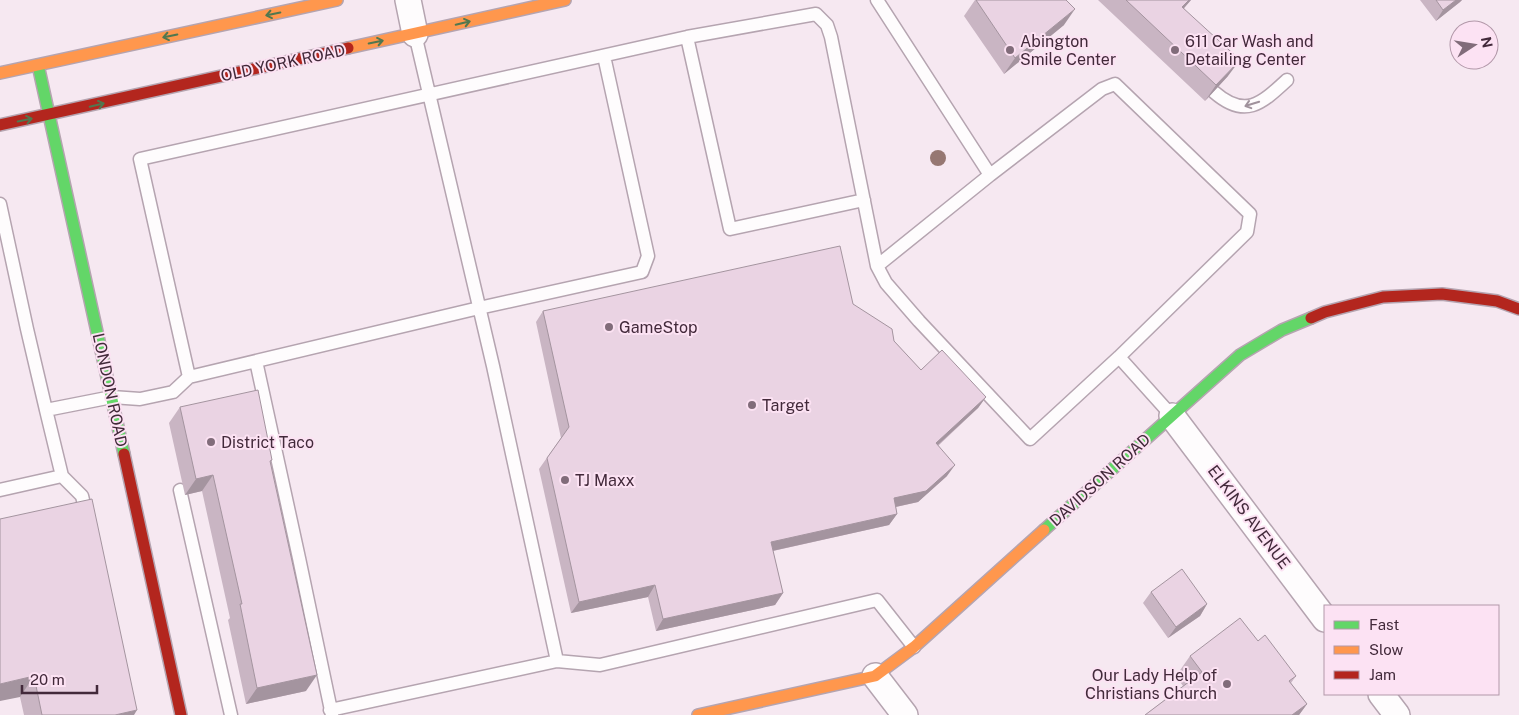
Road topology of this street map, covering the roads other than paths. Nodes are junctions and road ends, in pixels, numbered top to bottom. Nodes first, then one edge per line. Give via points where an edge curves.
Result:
1 (337, 0) edge
2 (408, 0) edge
3 (566, 0) edge
4 (877, 0) edge
5 (415, 34) junction
6 (687, 37) junction
7 (604, 56) junction
8 (38, 65) junction
9 (0, 73) edge
10 (1287, 80) dead end
11 (1214, 92) edge
12 (429, 94) junction
13 (49, 115) junction
14 (0, 125) edge
15 (990, 176) junction
16 (864, 200) junction
17 (0, 204) edge
18 (877, 266) junction
19 (479, 308) junction
20 (1519, 309) edge
21 (1119, 357) junction
22 (256, 361) junction
23 (189, 377) junction
24 (112, 397) junction
25 (46, 410) junction
26 (1172, 416) junction
27 (62, 476) junction
28 (0, 490) edge
29 (180, 490) dead end
30 (90, 534) edge
31 (1324, 618) edge
32 (914, 647) junction
33 (557, 661) junction
34 (875, 676) junction
35 (1382, 695) edge
36 (331, 712) edge
37 (181, 715) edge
38 (231, 715) edge
39 (698, 715) edge
40 (905, 715) edge
41 (1397, 715) edge

1 -> 8 main road
2 - 5 street
5 -> 3 main road, OLD YORK ROAD
4 - 15 lane
5 - 12 lane
13 -> 5 main road, OLD YORK ROAD
6 - 7 lane
6 - 16 lane via 816,14 828,25
6 - 16 lane via 730,230
7 - 12 lane
7 - 19 lane via 648,256 642,272
8 - 9 main road
8 - 13 main road, LONDON ROAD
10 -> 11 lane via 1267,98 1251,106 1237,107
12 - 19 lane
12 - 23 lane via 140,159
14 -> 13 main road, OLD YORK ROAD
13 - 24 main road, LONDON ROAD
15 - 18 lane
15 - 21 lane via 1102,89 1115,84 1250,214 1247,232
16 - 18 lane
17 - 25 lane
18 - 21 lane via 886,283 914,315 1030,439
19 - 22 lane
19 - 33 lane
20 - 26 main road, DAVIDSON ROAD via 1497,301 1442,294 1384,297 1325,312 1282,330 1240,355
21 - 26 lane
22 - 23 lane
22 - 36 lane
23 - 24 lane via 174,392 140,399
24 - 25 lane
24 - 37 main road, LONDON ROAD
25 - 27 lane
26 - 31 street, ELKINS AVENUE
26 - 32 main road, DAVIDSON ROAD
27 - 28 lane
27 - 30 lane via 82,496
29 - 38 lane
32 - 33 lane via 877,600 600,665
32 - 34 main road, DAVIDSON ROAD
33 - 36 lane
34 - 39 main road, DAVIDSON ROAD
34 - 40 street
35 - 41 street

